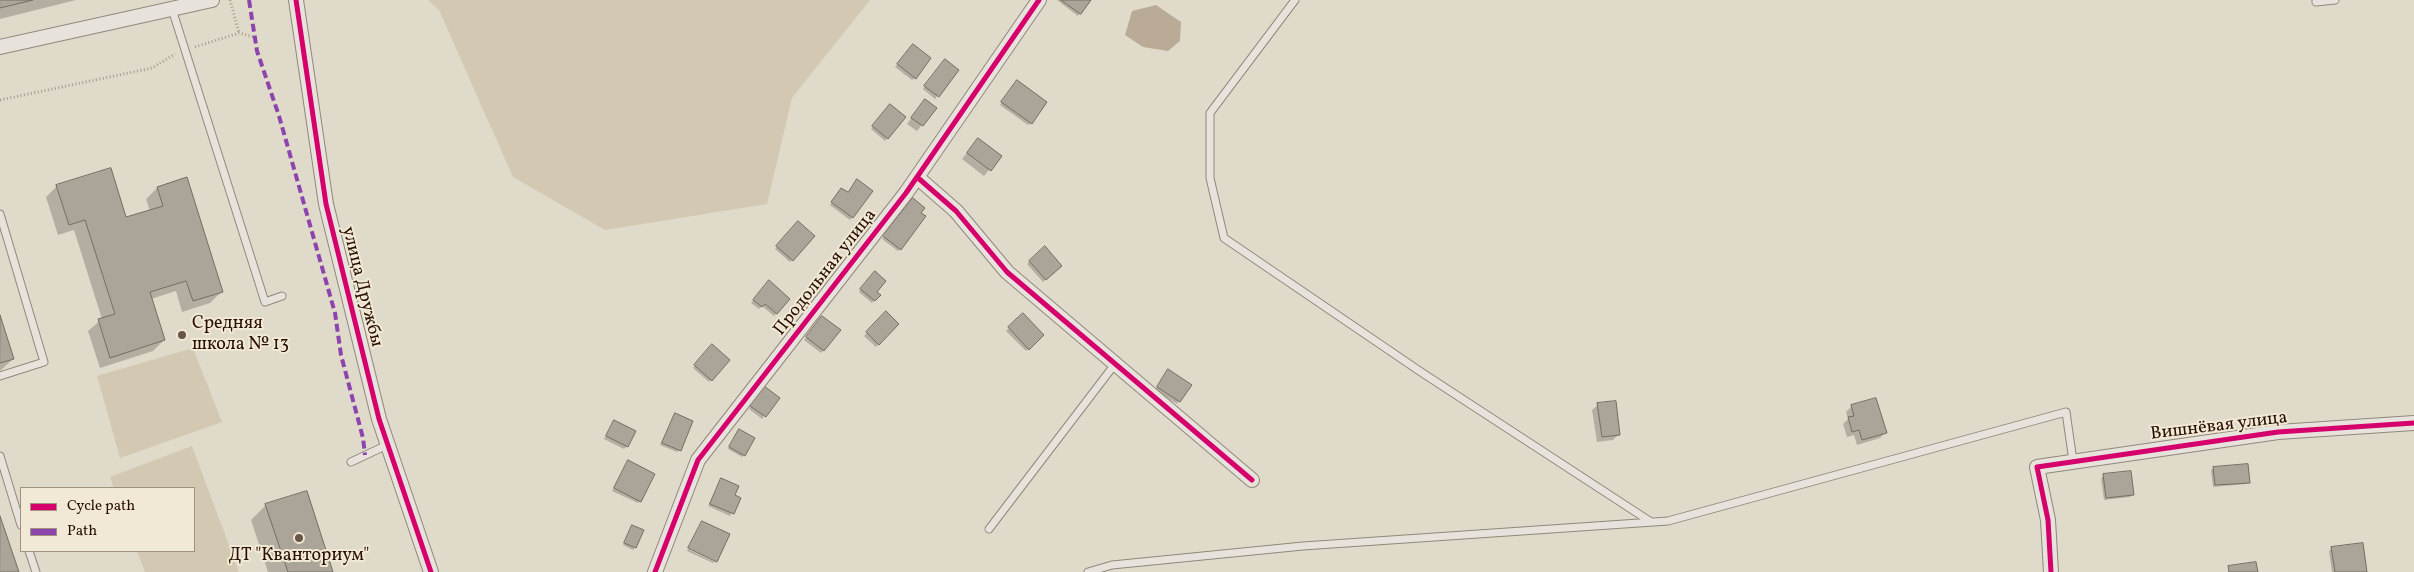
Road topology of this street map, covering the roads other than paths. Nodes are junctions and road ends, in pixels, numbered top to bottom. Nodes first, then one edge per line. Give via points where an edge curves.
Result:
1 (296, 0) edge
2 (1039, 0) edge
3 (1295, 0) edge
4 (2316, 0) edge
5 (2335, 0) edge
6 (207, 1) edge
7 (172, 9) junction
8 (0, 48) edge
9 (917, 177) junction
10 (0, 214) edge
11 (282, 296) dead end
12 (1115, 364) junction
13 (0, 376) edge
14 (2414, 423) edge
15 (387, 445) junction
16 (0, 456) edge
17 (2073, 461) junction
18 (351, 462) dead end
19 (1252, 480) dead end
20 (20, 522) edge
21 (1651, 523) junction
22 (989, 529) dead end
23 (29, 552) edge
24 (36, 572) edge
25 (431, 572) edge
26 (655, 572) edge
27 (1088, 572) edge
28 (2051, 572) edge

1 - 15 street, улица Дружбы via 326,204
2 - 9 street, Продольная улица
3 - 21 lane via 1210,113 1210,178 1224,238
4 - 5 lane
6 - 7 street
7 - 8 street
7 - 11 lane via 265,302
9 - 12 street via 956,211 1007,272
9 - 26 street, Продольная улица via 698,460
10 - 13 lane via 44,362
12 - 19 street
12 - 22 lane
14 - 17 street, Вишнёвая улица via 2278,432
15 - 18 lane
15 - 25 street, улица Дружбы
16 - 20 lane
17 - 21 lane via 2066,412 1706,512
17 - 28 street, Вишнёвая улица via 2037,467 2048,520
21 - 27 lane via 1302,546 1112,565
23 - 24 lane

